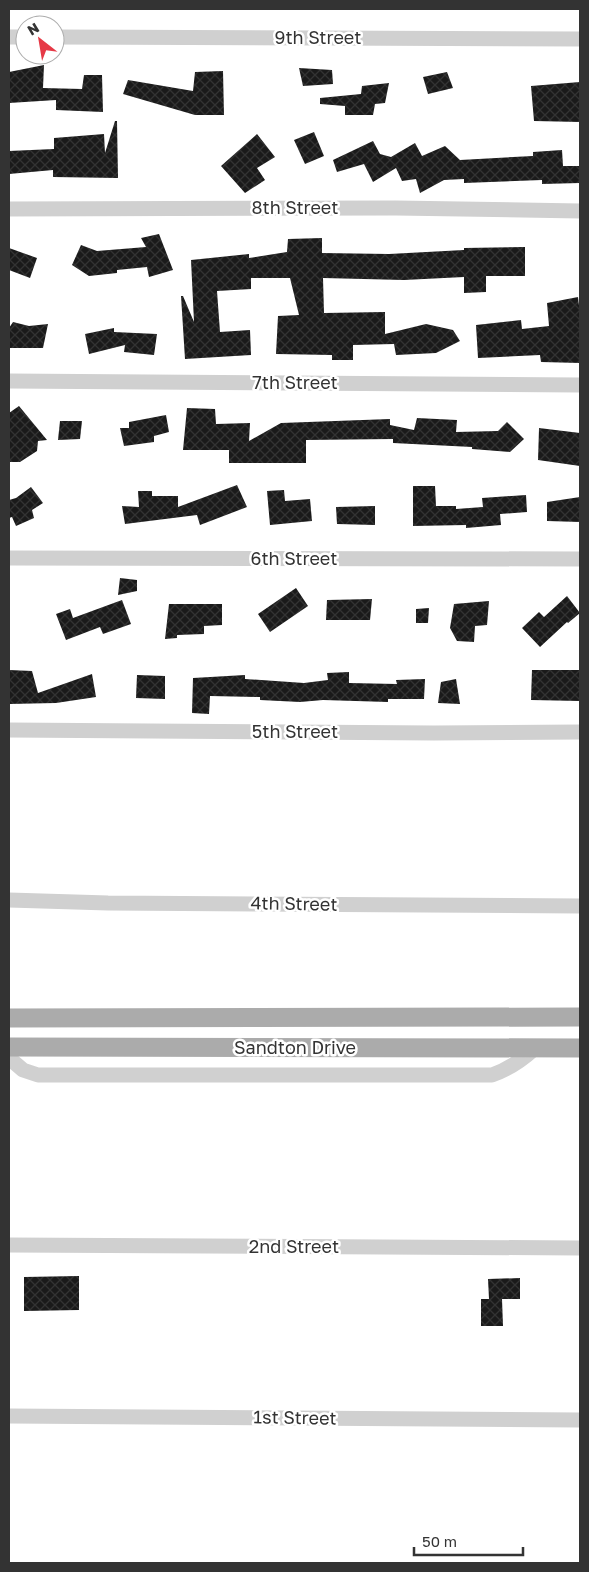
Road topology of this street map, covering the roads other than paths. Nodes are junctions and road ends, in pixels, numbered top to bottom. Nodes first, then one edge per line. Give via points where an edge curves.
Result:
1 (65, 37) edge
2 (580, 38) edge
3 (9, 209) edge
4 (580, 211) edge
5 (9, 381) edge
6 (580, 385) edge
7 (9, 558) edge
8 (580, 559) edge
9 (9, 730) edge
10 (580, 732) edge
11 (9, 900) edge
12 (580, 906) edge
13 (580, 1017) edge
14 (9, 1018) edge
15 (9, 1047) edge
16 (534, 1048) junction
17 (580, 1048) edge
18 (9, 1058) edge
19 (9, 1246) edge
20 (580, 1248) edge
21 (9, 1416) edge
22 (580, 1420) edge

1 - 2 street, 9th Street
3 - 4 street, 8th Street
5 - 6 street, 7th Street
7 - 8 street, 6th Street
9 - 10 street, 5th Street
11 - 12 street, 4th Street
13 - 14 main road, Sandton Drive
15 - 16 main road, Sandton Drive
16 - 17 main road, Sandton Drive
16 - 18 street via 507,1070 483,1075 38,1075 22,1070
19 - 20 street, 2nd Street
21 - 22 street, 1st Street

